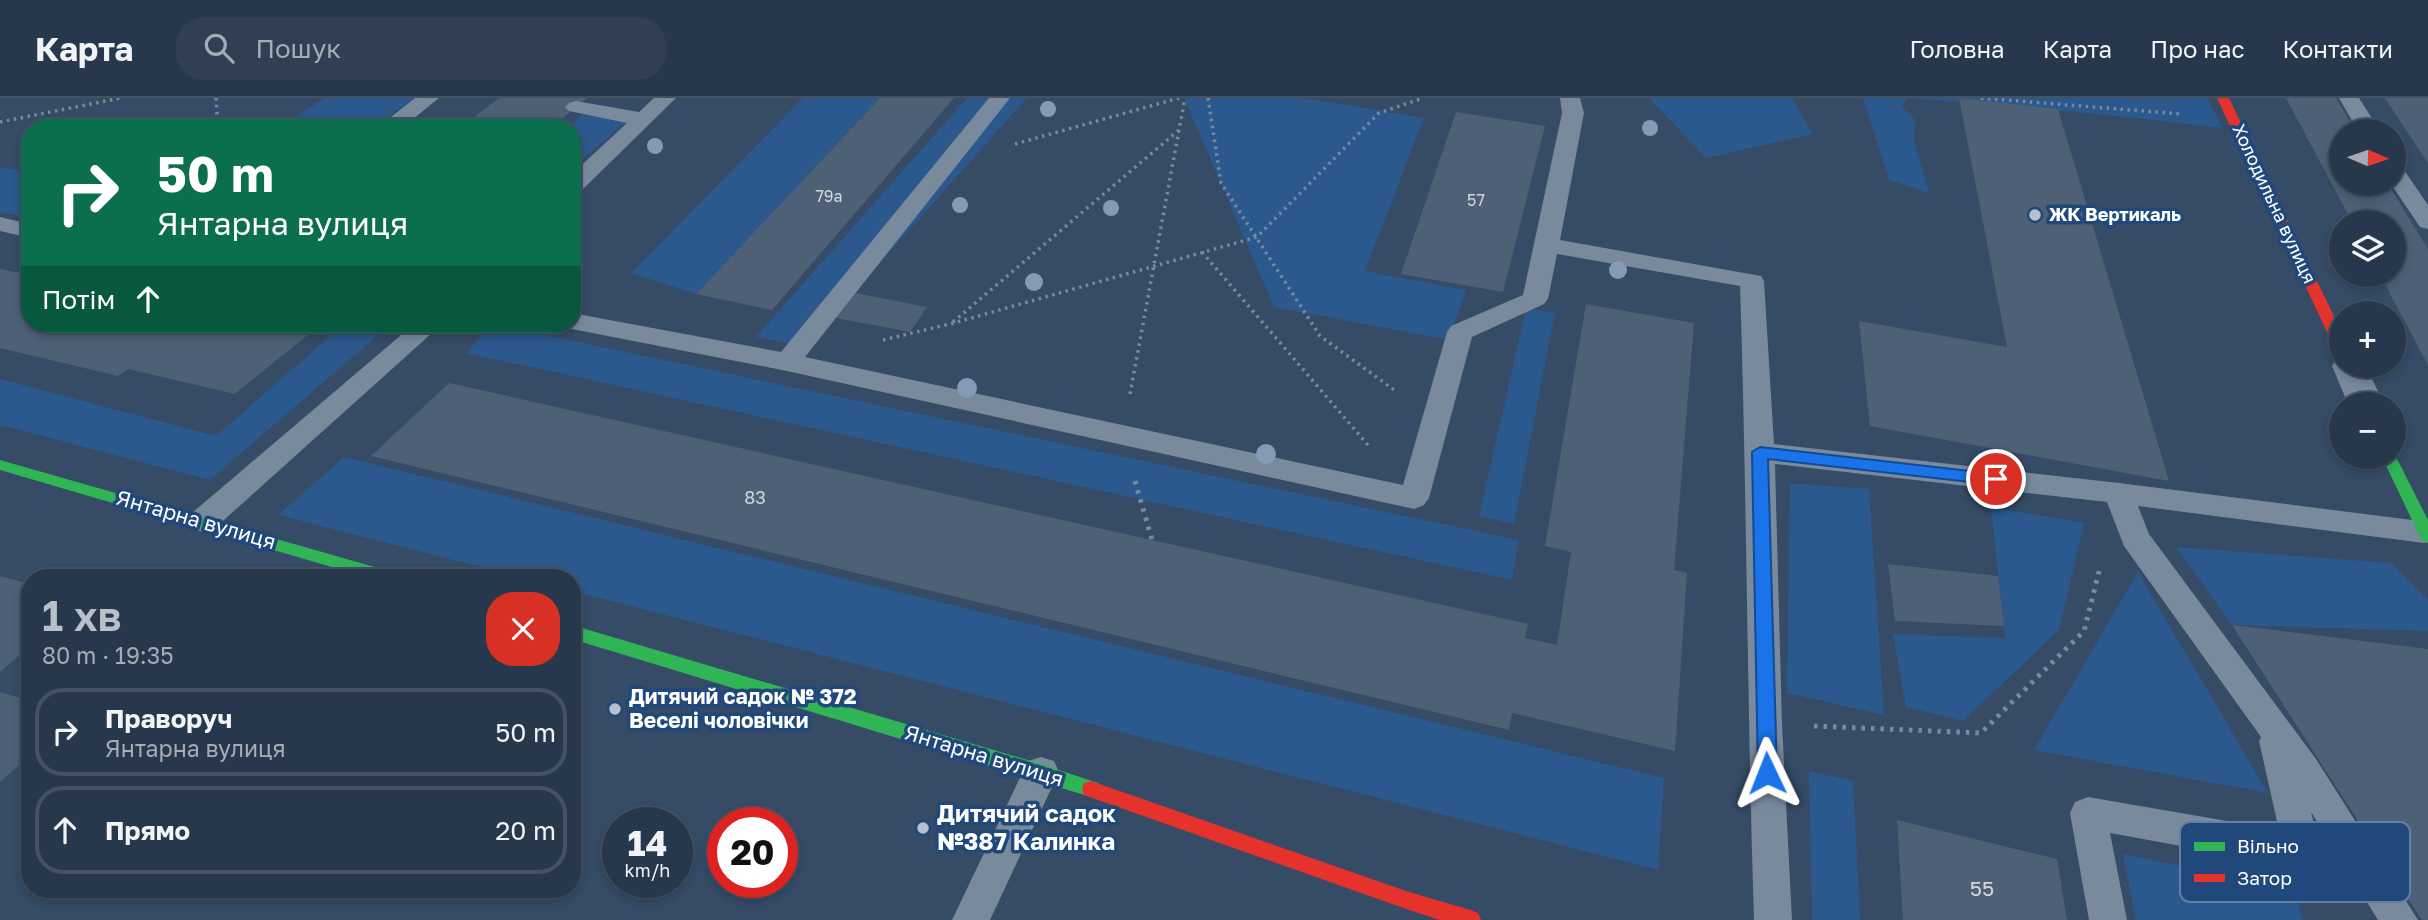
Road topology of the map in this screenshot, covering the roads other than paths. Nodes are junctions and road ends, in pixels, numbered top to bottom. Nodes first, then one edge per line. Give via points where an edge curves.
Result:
1 (429, 98) edge
2 (666, 98) edge
3 (1000, 98) edge
4 (1570, 98) edge
5 (2223, 98) edge
6 (2349, 98) edge
7 (576, 107) dead end
8 (400, 119) edge
9 (642, 119) junction
10 (2362, 119) edge
11 (581, 178) edge
12 (2406, 190) edge
13 (2428, 222) edge
14 (0, 224) edge
15 (21, 229) edge
16 (1547, 244) junction
17 (2329, 321) edge
18 (581, 323) edge
19 (419, 333) edge
20 (787, 362) junction
21 (1760, 452) junction
22 (1, 467) edge
23 (2396, 469) edge
24 (2119, 493) junction
25 (203, 521) junction
26 (2427, 533) edge
27 (362, 569) edge
28 (581, 635) edge
29 (2273, 727) junction
30 (1041, 772) junction
31 (2295, 822) edge
32 (2337, 822) edge
33 (2180, 829) edge
34 (2388, 902) edge
35 (971, 920) edge
36 (1471, 920) edge
37 (1773, 920) edge
38 (2108, 920) edge
39 (2399, 920) edge

1 - 8 lane
2 - 9 lane
3 - 20 lane
4 - 16 lane via 1573,113
5 - 17 street, Холодильна вулиця
6 - 10 lane
7 - 9 lane
9 - 11 lane
12 - 13 lane
14 - 15 lane
16 - 20 lane via 1535,299 1460,332 1414,498
16 - 21 lane via 1752,281
18 - 20 lane
19 - 25 lane
21 - 24 lane
21 - 37 lane
22 - 25 street, Янтарна вулиця
23 - 26 street
24 - 26 lane
24 - 29 lane via 2135,538
25 - 27 street, Янтарна вулиця
28 - 30 street, Янтарна вулиця
29 - 31 lane
29 - 32 lane
30 - 35 lane
30 - 36 street, Янтарна вулиця
33 - 38 lane via 2088,813
34 - 39 lane

